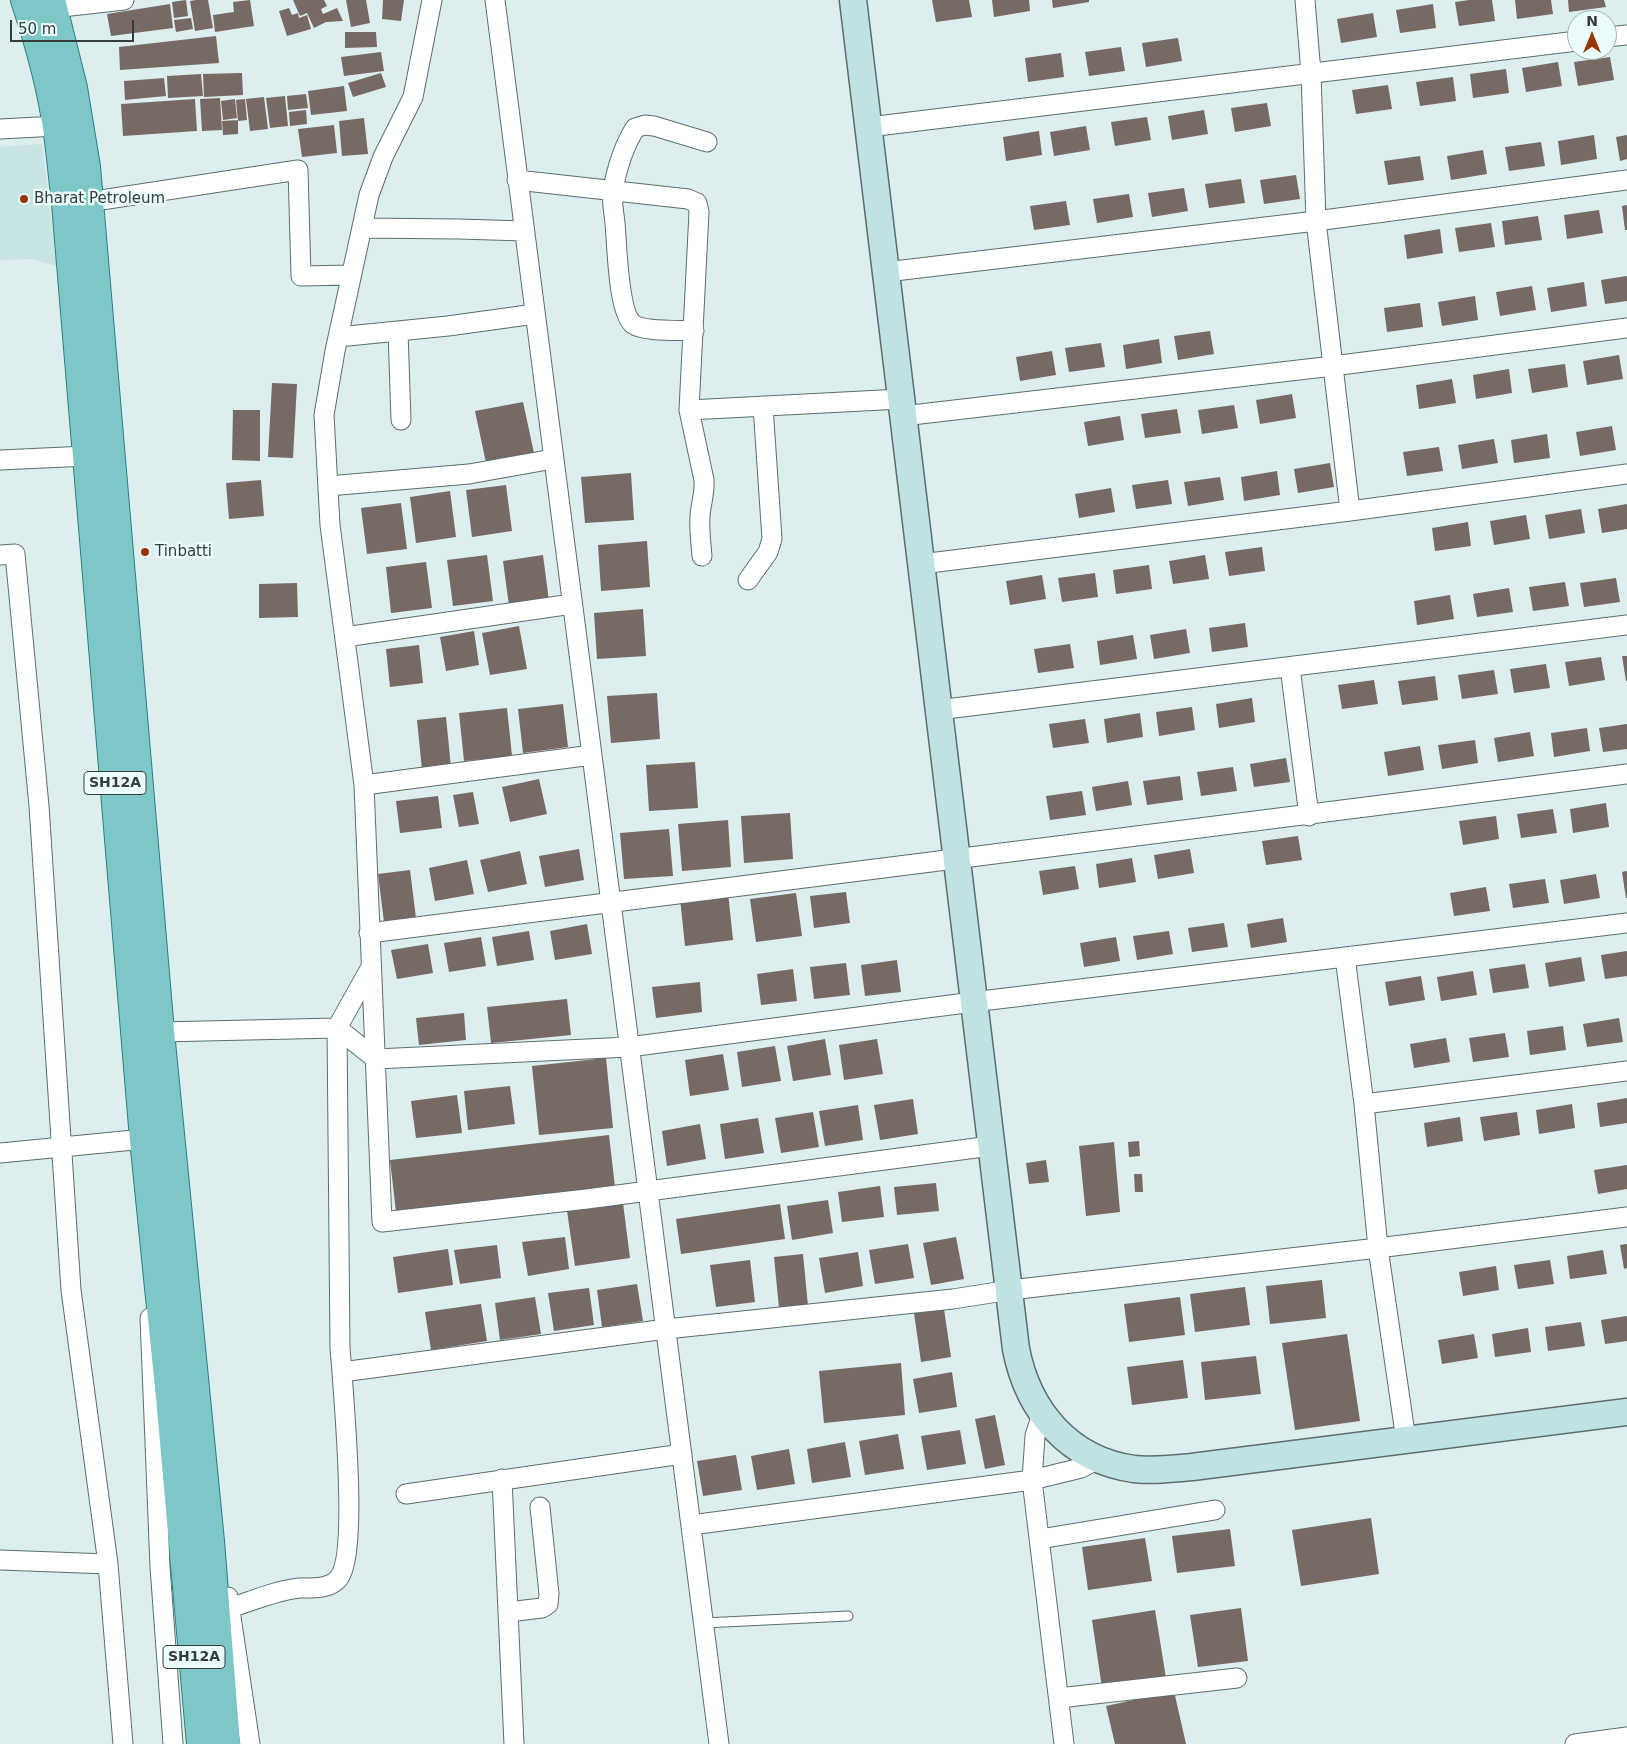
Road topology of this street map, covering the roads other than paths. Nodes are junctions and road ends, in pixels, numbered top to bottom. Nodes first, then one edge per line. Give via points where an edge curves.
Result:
1 (25, 0) edge
2 (124, 0) edge
3 (432, 0) edge
4 (495, 0) edge
5 (853, 0) edge
6 (1305, 0) edge
7 (52, 4) edge
8 (1567, 42) edge
9 (1311, 73) junction
10 (57, 126) junction
11 (869, 127) junction
12 (0, 129) edge
13 (707, 142) dead end
14 (517, 180) junction
15 (1627, 180) edge
16 (612, 190) junction
17 (88, 202) junction
18 (1316, 221) junction
19 (362, 228) junction
20 (524, 231) junction
21 (886, 272) junction
22 (351, 275) junction
23 (534, 314) junction
24 (1627, 328) edge
25 (694, 330) junction
26 (398, 331) junction
27 (338, 337) junction
28 (1333, 366) junction
29 (763, 406) junction
30 (902, 407) junction
31 (690, 410) junction
32 (401, 420) dead end
33 (87, 456) junction
34 (553, 459) junction
35 (0, 460) edge
36 (1627, 474) edge
37 (328, 486) junction
38 (1350, 511) junction
39 (0, 555) edge
40 (702, 556) dead end
41 (921, 564) junction
42 (748, 580) dead end
43 (572, 604) junction
44 (1627, 625) edge
45 (344, 637) junction
46 (1290, 667) junction
47 (938, 710) junction
48 (592, 755) junction
49 (1627, 774) edge
50 (364, 785) junction
51 (1308, 816) junction
52 (956, 858) junction
53 (610, 901) junction
54 (1627, 923) edge
55 (369, 933) junction
56 (1345, 957) junction
57 (371, 967) junction
58 (973, 1002) junction
59 (337, 1028) junction
60 (160, 1032) junction
61 (629, 1047) junction
62 (376, 1059) junction
63 (1627, 1071) edge
64 (1364, 1104) junction
65 (144, 1139) junction
66 (62, 1146) junction
67 (992, 1146) junction
68 (0, 1153) edge
69 (648, 1190) junction
70 (150, 1210) junction
71 (1627, 1217) edge
72 (1378, 1248) junction
73 (1010, 1290) junction
74 (666, 1329) junction
75 (342, 1372) junction
76 (1627, 1412) edge
77 (1042, 1414) junction
78 (1406, 1440) junction
79 (682, 1454) junction
80 (1098, 1459) junction
81 (502, 1479) junction
82 (1032, 1480) junction
83 (406, 1494) dead end
84 (540, 1507) dead end
85 (1215, 1510) dead end
86 (691, 1525) junction
87 (1040, 1539) junction
88 (210, 1541) junction
89 (0, 1560) edge
90 (108, 1564) junction
91 (230, 1608) junction
92 (508, 1612) junction
93 (848, 1616) dead end
94 (704, 1623) junction
95 (1237, 1678) dead end
96 (1059, 1698) junction
97 (1627, 1737) edge
98 (123, 1744) edge
99 (173, 1744) edge
100 (202, 1744) edge
101 (226, 1744) edge
102 (250, 1744) edge
103 (514, 1744) edge
104 (720, 1744) edge
105 (1064, 1744) edge
106 (1575, 1744) edge

1 - 10 main road, SH12A via 40,48
2 - 7 street
3 - 19 street via 413,97 383,157 369,195
4 - 14 street
5 - 11 main road
6 - 9 street
7 - 17 main road, SH12A via 75,97
8 - 9 street
9 - 11 street
9 - 18 street
10 - 12 street
10 - 33 main road, SH12A
11 - 21 main road
13 - 16 street via 654,126 635,128 626,142
14 - 16 street
14 - 20 street
15 - 18 street
16 - 25 street via 620,286 631,323 637,327
16 - 25 street via 688,199 697,203
17 - 22 street via 298,170 300,276
17 - 60 main road, SH12A via 105,390 124,445 136,553 144,691 136,745
18 - 21 street
18 - 28 street
19 - 20 street
19 - 22 street
20 - 23 street
21 - 30 main road
22 - 27 street
23 - 26 street
23 - 34 street
24 - 28 street
25 - 31 street
26 - 27 street
26 - 32 street
27 - 37 street via 324,415
28 - 30 street
28 - 38 street
29 - 30 street
29 - 31 street
29 - 42 street via 772,538 768,552
30 - 41 main road
31 - 40 street via 705,492 699,532
33 - 35 street
33 - 65 main road, SH12A
34 - 37 street via 469,474
34 - 43 street
36 - 38 street
37 - 45 street
38 - 41 street
39 - 66 street via 15,554 39,806
41 - 47 main road
43 - 45 street
43 - 48 street
44 - 46 street
45 - 50 street
46 - 47 street
46 - 51 street
47 - 52 main road
48 - 50 street
48 - 53 street
49 - 51 street
50 - 55 street
51 - 52 street
52 - 53 street
52 - 58 main road
53 - 55 street
53 - 61 street
54 - 56 street
55 - 57 street
56 - 58 street
56 - 64 street
57 - 59 street
57 - 62 street
58 - 61 street
58 - 67 main road
59 - 60 street
59 - 62 street
59 - 75 street
60 - 88 main road, SH12A
61 - 62 street
61 - 69 street
62 - 69 street via 382,1222
63 - 64 street
64 - 72 street
65 - 66 street
65 - 70 main road, SH12A
66 - 68 street
66 - 90 street via 72,1290
67 - 69 street
67 - 73 main road
69 - 74 street
70 - 99 street via 154,1447
70 - 100 main road, SH12A
71 - 72 street
72 - 73 street
72 - 78 street
73 - 74 street via 953,1299
73 - 77 main road via 1020,1366 1025,1383
74 - 75 street
74 - 79 street
75 - 91 street via 350,1519 344,1570 336,1581 321,1588 288,1590
76 - 78 main road
77 - 80 main road via 1067,1440
77 - 82 street via 1035,1436
78 - 80 main road via 1161,1470 1133,1469
79 - 81 street
79 - 86 street
80 - 82 street via 1081,1468
81 - 83 street
81 - 92 street
82 - 86 street
82 - 87 street
84 - 92 street via 548,1604 542,1608
85 - 87 street
86 - 94 street
87 - 96 street
88 - 91 street via 223,1569
88 - 101 main road, SH12A
89 - 90 street
90 - 98 street
91 - 102 street
92 - 103 street
93 - 94 lane
94 - 104 street
95 - 96 street
96 - 105 street
97 - 106 street

